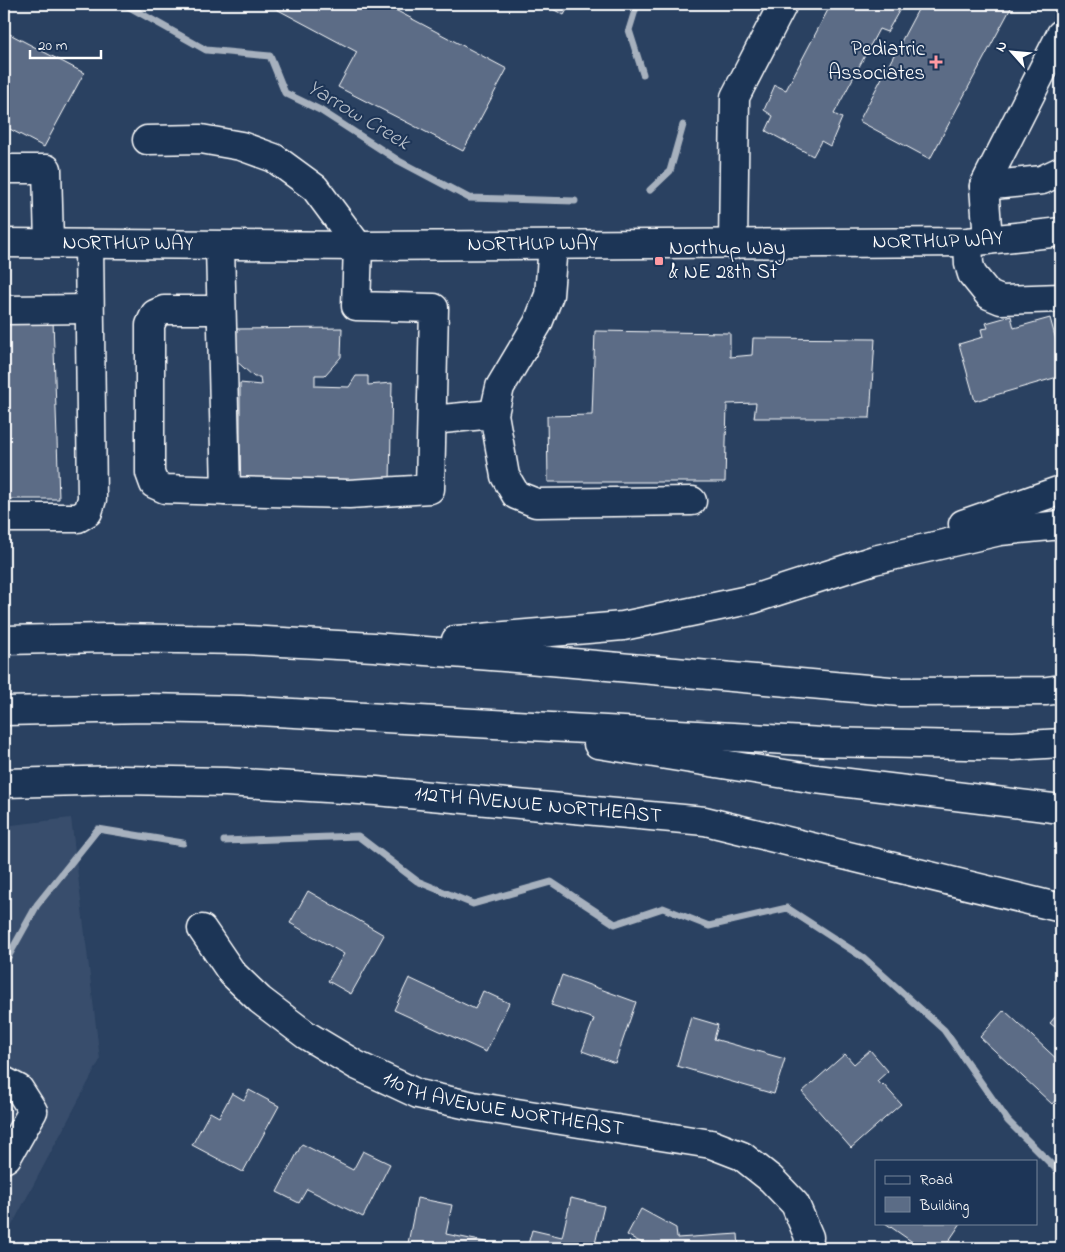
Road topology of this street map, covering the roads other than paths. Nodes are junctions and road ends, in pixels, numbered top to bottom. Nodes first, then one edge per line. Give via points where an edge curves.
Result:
1 (783, 4) edge
2 (1061, 34) edge
3 (147, 140) dead end
4 (4, 169) edge
5 (1061, 171) edge
6 (984, 186) junction
7 (1061, 232) edge
8 (978, 241) junction
9 (4, 243) edge
10 (49, 243) junction
11 (89, 244) junction
12 (553, 245) junction
13 (732, 245) junction
14 (220, 246) junction
15 (358, 246) junction
16 (1061, 298) edge
17 (89, 309) junction
18 (4, 310) edge
19 (221, 310) junction
20 (494, 414) junction
21 (432, 420) junction
22 (1061, 490) edge
23 (226, 491) junction
24 (692, 501) dead end
25 (4, 518) edge
26 (1061, 525) edge
27 (874, 560) junction
28 (4, 640) edge
29 (374, 647) junction
30 (1061, 689) edge
31 (4, 711) edge
32 (441, 720) junction
33 (1061, 743) edge
34 (4, 783) edge
35 (1061, 809) edge
36 (1061, 908) edge
37 (202, 929) dead end
38 (4, 1081) edge
39 (4, 1159) edge
40 (808, 1248) edge

1 - 13 main road via 735,96
2 - 6 main road
3 - 15 main road via 201,139 241,146 274,158 315,188
4 - 10 main road via 47,169
5 - 6 main road via 1042,180
6 - 8 main road
7 - 8 main road, NORTHUP WAY
8 - 13 main road, NORTHUP WAY
8 - 16 main road via 969,264 972,274 989,295 1001,300
9 - 10 main road, NORTHUP WAY
10 - 11 main road, NORTHUP WAY
11 - 14 main road, NORTHUP WAY
11 - 17 main road
12 - 13 main road, NORTHUP WAY
12 - 15 main road, NORTHUP WAY
12 - 20 main road via 549,295 538,323 500,387
14 - 15 main road, NORTHUP WAY
14 - 19 main road
15 - 21 main road via 356,306 434,308
17 - 18 main road
17 - 25 main road via 92,498 88,512 78,518
19 - 23 main road
19 - 23 main road via 164,310 155,314 150,325 150,473 154,484 166,489
20 - 21 main road
20 - 24 main road via 504,476 516,495 536,503
21 - 23 main road via 430,489 349,494
22 - 27 main road via 926,537
26 - 27 main road via 1000,531
27 - 29 main road via 753,599 623,626
28 - 29 main road via 171,638
29 - 30 main road via 901,692
31 - 32 main road via 156,708
32 - 33 main road via 823,742 1013,746
32 - 35 main road via 816,779
34 - 36 main road, 112TH AVENUE NORTHEAST via 226,782 376,791 705,821
37 - 40 main road, 110TH AVENUE NORTHEAST via 232,974 260,1000 306,1035 356,1065 418,1094 473,1106 711,1144 742,1156 795,1204 808,1237
38 - 39 main road via 19,1089 33,1112

